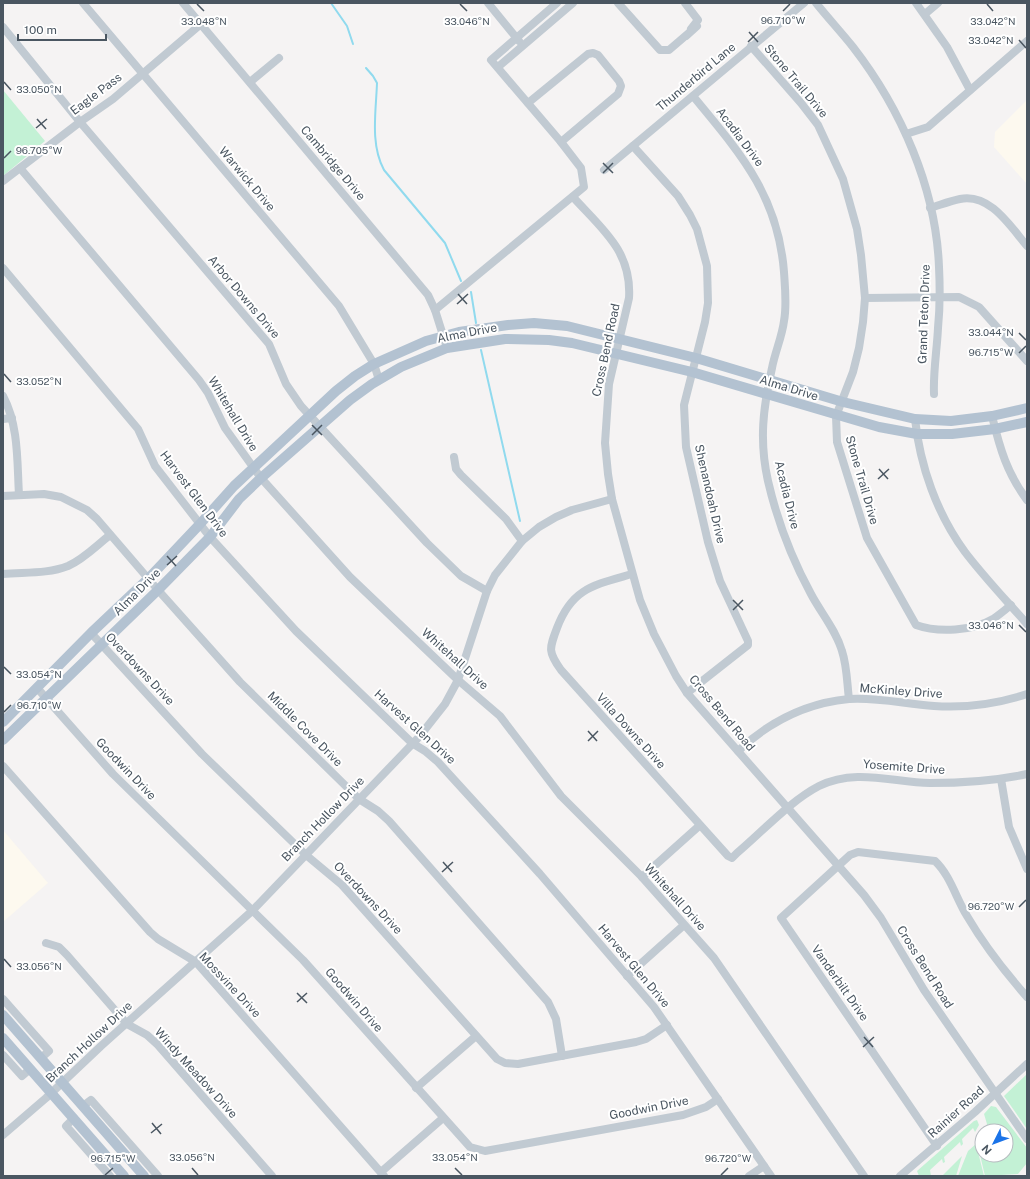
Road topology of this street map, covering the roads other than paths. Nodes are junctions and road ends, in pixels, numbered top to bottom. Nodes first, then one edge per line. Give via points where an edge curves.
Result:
1 (83, 3) edge
2 (183, 3) edge
3 (488, 3) edge
4 (573, 3) edge
5 (618, 3) edge
6 (685, 3) edge
7 (804, 3) edge
8 (816, 3) edge
9 (916, 3) edge
10 (938, 3) edge
11 (554, 4) edge
12 (561, 13) junction
13 (925, 14) junction
14 (537, 20) junction
15 (200, 24) junction
16 (3, 26) edge
17 (544, 28) junction
18 (516, 38) junction
19 (1027, 41) edge
20 (522, 46) junction
21 (752, 46) junction
22 (504, 48) junction
23 (510, 56) junction
24 (279, 58) dead end
25 (498, 67) junction
26 (142, 73) junction
27 (250, 82) junction
28 (970, 90) junction
29 (693, 96) junction
30 (528, 103) junction
31 (80, 122) junction
32 (906, 134) junction
33 (561, 142) junction
34 (633, 146) junction
35 (20, 168) junction
36 (604, 170) dead end
37 (3, 181) edge
38 (573, 197) junction
39 (930, 208) junction
40 (1027, 246) edge
41 (3, 268) edge
42 (940, 296) junction
43 (865, 298) junction
44 (435, 310) junction
45 (444, 336) junction
46 (620, 339) junction
47 (447, 348) junction
48 (616, 354) junction
49 (696, 358) junction
50 (1027, 361) edge
51 (374, 364) junction
52 (692, 372) junction
53 (379, 380) junction
54 (770, 380) junction
55 (934, 394) dead end
56 (766, 395) junction
57 (3, 396) edge
58 (843, 402) junction
59 (1027, 408) edge
60 (310, 415) junction
61 (836, 416) junction
62 (992, 416) junction
63 (12, 418) junction
64 (3, 419) edge
65 (915, 419) junction
66 (1027, 422) edge
67 (320, 426) junction
68 (995, 429) junction
69 (917, 434) junction
70 (454, 457) dead end
71 (253, 468) junction
72 (261, 478) junction
73 (19, 495) junction
74 (3, 496) edge
75 (612, 499) junction
76 (1027, 500) edge
77 (200, 524) junction
78 (110, 535) junction
79 (210, 537) junction
80 (522, 541) junction
81 (3, 574) edge
82 (632, 574) junction
83 (148, 579) junction
84 (158, 590) junction
85 (487, 591) junction
86 (1011, 606) junction
87 (1027, 624) edge
88 (91, 633) junction
89 (101, 646) junction
90 (458, 680) junction
91 (38, 689) junction
92 (687, 693) junction
93 (1027, 694) edge
94 (46, 699) junction
95 (848, 699) junction
96 (3, 722) edge
97 (3, 740) edge
98 (412, 744) junction
99 (738, 751) junction
100 (3, 766) edge
101 (1027, 774) edge
102 (1002, 779) junction
103 (359, 799) junction
104 (788, 808) junction
105 (700, 826) junction
106 (306, 855) junction
107 (839, 866) junction
108 (1027, 869) edge
109 (642, 877) junction
110 (252, 911) junction
111 (684, 925) junction
112 (46, 942) dead end
113 (196, 962) junction
114 (627, 976) junction
115 (1027, 997) edge
116 (3, 999) edge
117 (3, 1015) edge
118 (127, 1024) junction
119 (667, 1025) junction
120 (476, 1036) junction
121 (3, 1038) edge
122 (3, 1055) edge
123 (562, 1056) junction
124 (41, 1058) junction
125 (1027, 1064) edge
126 (30, 1069) junction
127 (62, 1082) junction
128 (416, 1088) junction
129 (52, 1093) junction
130 (995, 1094) junction
131 (718, 1099) junction
132 (83, 1106) junction
133 (74, 1118) junction
134 (443, 1118) junction
135 (3, 1135) edge
136 (1027, 1139) edge
137 (937, 1146) junction
138 (764, 1166) junction
139 (382, 1174) edge
140 (110, 1176) edge
141 (124, 1176) edge
142 (144, 1176) edge
143 (158, 1176) edge
144 (272, 1176) edge
145 (749, 1176) edge
146 (771, 1176) edge
147 (864, 1176) edge
148 (900, 1176) edge

1 - 26 street, Warwick Drive
2 - 15 street, Cambridge Drive
3 - 18 street
4 - 12 street
5 - 6 street via 663,52 686,36 698,20
7 - 21 street, Thunderbird Lane
8 - 32 street, Grand Teton Drive via 853,47 876,80
9 - 13 street
10 - 13 street
11 - 12 street
11 - 14 street
12 - 17 street
13 - 28 street via 947,46
14 - 17 street
14 - 18 street
15 - 26 street, Eagle Pass
15 - 27 street, Cambridge Drive
16 - 31 street, Arbor Downs Drive
17 - 20 street
18 - 20 street
18 - 22 street
19 - 28 street
20 - 23 street
21 - 29 street, Thunderbird Lane
21 - 43 street, Stone Trail Drive via 818,125 831,150 843,179 856,229
22 - 23 street
22 - 25 street via 491,60
23 - 25 street
24 - 27 street
25 - 30 street
26 - 31 street, Eagle Pass via 113,99
26 - 51 street, Warwick Drive via 339,306
27 - 44 street, Cambridge Drive via 428,295
28 - 32 street via 928,127
29 - 34 street, Thunderbird Lane
29 - 54 street, Acadia Drive via 749,166 770,206 777,229 786,301 784,321
30 - 33 street
30 - 33 street via 588,54 598,55 619,81 620,90
31 - 35 street, Eagle Pass
31 - 60 street, Arbor Downs Drive via 268,344 286,384
32 - 39 street, Grand Teton Drive
33 - 38 street via 581,168 584,187
34 - 36 street, Thunderbird Lane
34 - 49 street, Shenandoah Drive via 678,196 690,215 703,248 707,266 708,303
35 - 37 street, Eagle Pass
35 - 71 street, Whitehall Drive via 199,380 225,428
38 - 44 street
38 - 46 street, Cross Bend Road via 612,239 624,259 630,292
39 - 40 street via 960,199 982,201 994,209
39 - 42 street, Grand Teton Drive via 937,246
41 - 77 street, Harvest Glen Drive via 138,429 155,466
42 - 43 street
42 - 50 street via 959,297 979,307
42 - 55 street, Grand Teton Drive
43 - 58 street, Stone Trail Drive via 858,348
44 - 45 street, Cambridge Drive
45 - 46 main road, Alma Drive via 496,326 534,323 567,326
45 - 47 street, Cambridge Drive
45 - 51 main road, Alma Drive via 410,347
46 - 48 street, Cross Bend Road
46 - 49 main road, Alma Drive
47 - 48 main road, Alma Drive via 506,339 529,339 572,343
47 - 53 main road, Alma Drive via 401,367
48 - 52 main road, Alma Drive
48 - 75 street, Cross Bend Road via 609,384 605,443
49 - 52 street, Shenandoah Drive
49 - 54 main road, Alma Drive
51 - 53 street, Warwick Drive
51 - 60 main road, Alma Drive via 355,376
52 - 56 main road, Alma Drive
52 - 92 street, Shenandoah Drive via 684,405 689,469 720,581 748,645
53 - 67 main road, Alma Drive via 350,400
54 - 56 street, Acadia Drive
54 - 58 main road, Alma Drive
56 - 61 main road, Alma Drive
56 - 95 street, Acadia Drive via 762,427 768,481 783,534 798,570 842,649
57 - 63 street
58 - 61 street, Stone Trail Drive
58 - 65 main road, Alma Drive
59 - 62 main road, Alma Drive
60 - 67 street, Arbor Downs Drive
60 - 71 main road, Alma Drive
61 - 69 main road, Alma Drive via 879,428
61 - 86 street, Stone Trail Drive via 837,442 867,538 916,625 952,630 992,619
62 - 65 main road, Alma Drive via 951,421
62 - 68 street
63 - 64 street
63 - 73 street
65 - 69 street
66 - 68 main road, Alma Drive
67 - 72 main road, Alma Drive
67 - 85 street, Arbor Downs Drive via 427,543 461,576
68 - 69 main road, Alma Drive via 952,434
68 - 76 street via 1009,474
69 - 86 street via 932,490 947,524 965,552
70 - 80 street via 456,469 506,519
71 - 72 street, Whitehall Drive
71 - 77 main road, Alma Drive
72 - 79 main road, Alma Drive via 239,499
72 - 90 street, Whitehall Drive via 350,577
73 - 74 street, Middle Cove Drive
73 - 78 street, Middle Cove Drive via 44,494 76,503 97,519
75 - 80 street, Branch Hollow Drive via 556,517
75 - 82 street, Cross Bend Road
77 - 79 street, Harvest Glen Drive
77 - 83 main road, Alma Drive
78 - 81 street via 79,560 67,566 54,570
78 - 83 street, Middle Cove Drive
79 - 84 main road, Alma Drive
79 - 98 street, Harvest Glen Drive via 296,631
80 - 85 street, Branch Hollow Drive via 495,575
82 - 92 street, Cross Bend Road via 654,634
82 - 105 street, Villa Downs Drive via 594,585 573,599 562,614 550,646 551,657
83 - 84 street, Middle Cove Drive
83 - 88 main road, Alma Drive
84 - 89 main road, Alma Drive
84 - 103 street, Middle Cove Drive via 240,682
85 - 90 street, Branch Hollow Drive
86 - 87 street
88 - 89 street, Overdowns Drive
88 - 91 main road, Alma Drive
89 - 94 main road, Alma Drive
89 - 106 street, Overdowns Drive via 197,748
90 - 98 street, Branch Hollow Drive via 431,722
90 - 109 street, Whitehall Drive via 500,716 561,796
91 - 94 street, Goodwin Drive
91 - 96 main road, Alma Drive
92 - 99 street, Cross Bend Road
93 - 95 street, McKinley Drive via 965,706
94 - 97 main road, Alma Drive
94 - 110 street, Goodwin Drive via 113,774
95 - 99 street, McKinley Drive via 827,702 789,715 769,726
98 - 103 street, Branch Hollow Drive
98 - 114 street, Harvest Glen Drive via 438,762 540,874
99 - 104 street, Cross Bend Road
100 - 113 street, Mossvine Drive via 150,932
101 - 102 street, Yosemite Drive
102 - 104 street, Yosemite Drive via 928,783 866,776 851,777 820,786
102 - 108 street via 1009,827
103 - 106 street, Branch Hollow Drive
103 - 123 street, Middle Cove Drive via 389,821 548,1002 556,1019
104 - 105 street, Villa Downs Drive via 732,858
104 - 107 street, Cross Bend Road
105 - 109 street
106 - 110 street, Branch Hollow Drive
106 - 120 street, Overdowns Drive via 342,885
107 - 115 street via 858,852 935,861 946,874 967,917 989,951
107 - 130 street, Cross Bend Road via 881,918 908,966
107 - 137 street, Vanderbilt Drive via 781,918
109 - 111 street, Whitehall Drive
110 - 113 street, Branch Hollow Drive
110 - 128 street, Goodwin Drive via 303,960
111 - 114 street
111 - 147 street, Whitehall Drive via 724,973
112 - 118 street, Windy Meadow Drive via 59,947 67,955
113 - 118 street, Branch Hollow Drive
113 - 139 street, Mossvine Drive
114 - 119 street, Harvest Glen Drive
116 - 124 street via 49,1051
117 - 124 main road
118 - 127 street, Branch Hollow Drive
118 - 144 street, Windy Meadow Drive via 158,1045
119 - 123 street, Overdowns Drive via 646,1039 636,1042
119 - 131 street, Harvest Glen Drive
120 - 123 street, Overdowns Drive via 497,1059 505,1063 518,1064
120 - 128 street
121 - 126 main road
122 - 126 street via 22,1076
124 - 127 main road
125 - 130 street, Rainier Road
126 - 129 main road
127 - 129 street, Branch Hollow Drive
127 - 132 main road
128 - 134 street, Goodwin Drive
129 - 133 main road
129 - 135 street, Branch Hollow Drive
130 - 136 street, Cross Bend Road
130 - 137 street, Rainier Road
131 - 134 street, Goodwin Drive via 683,1116 485,1151 467,1145
131 - 138 street, Harvest Glen Drive
132 - 142 main road
132 - 143 street via 91,1100
133 - 140 street via 66,1126
133 - 141 main road
134 - 139 street
137 - 148 street, Rainier Road
138 - 145 street
138 - 146 street, Harvest Glen Drive

